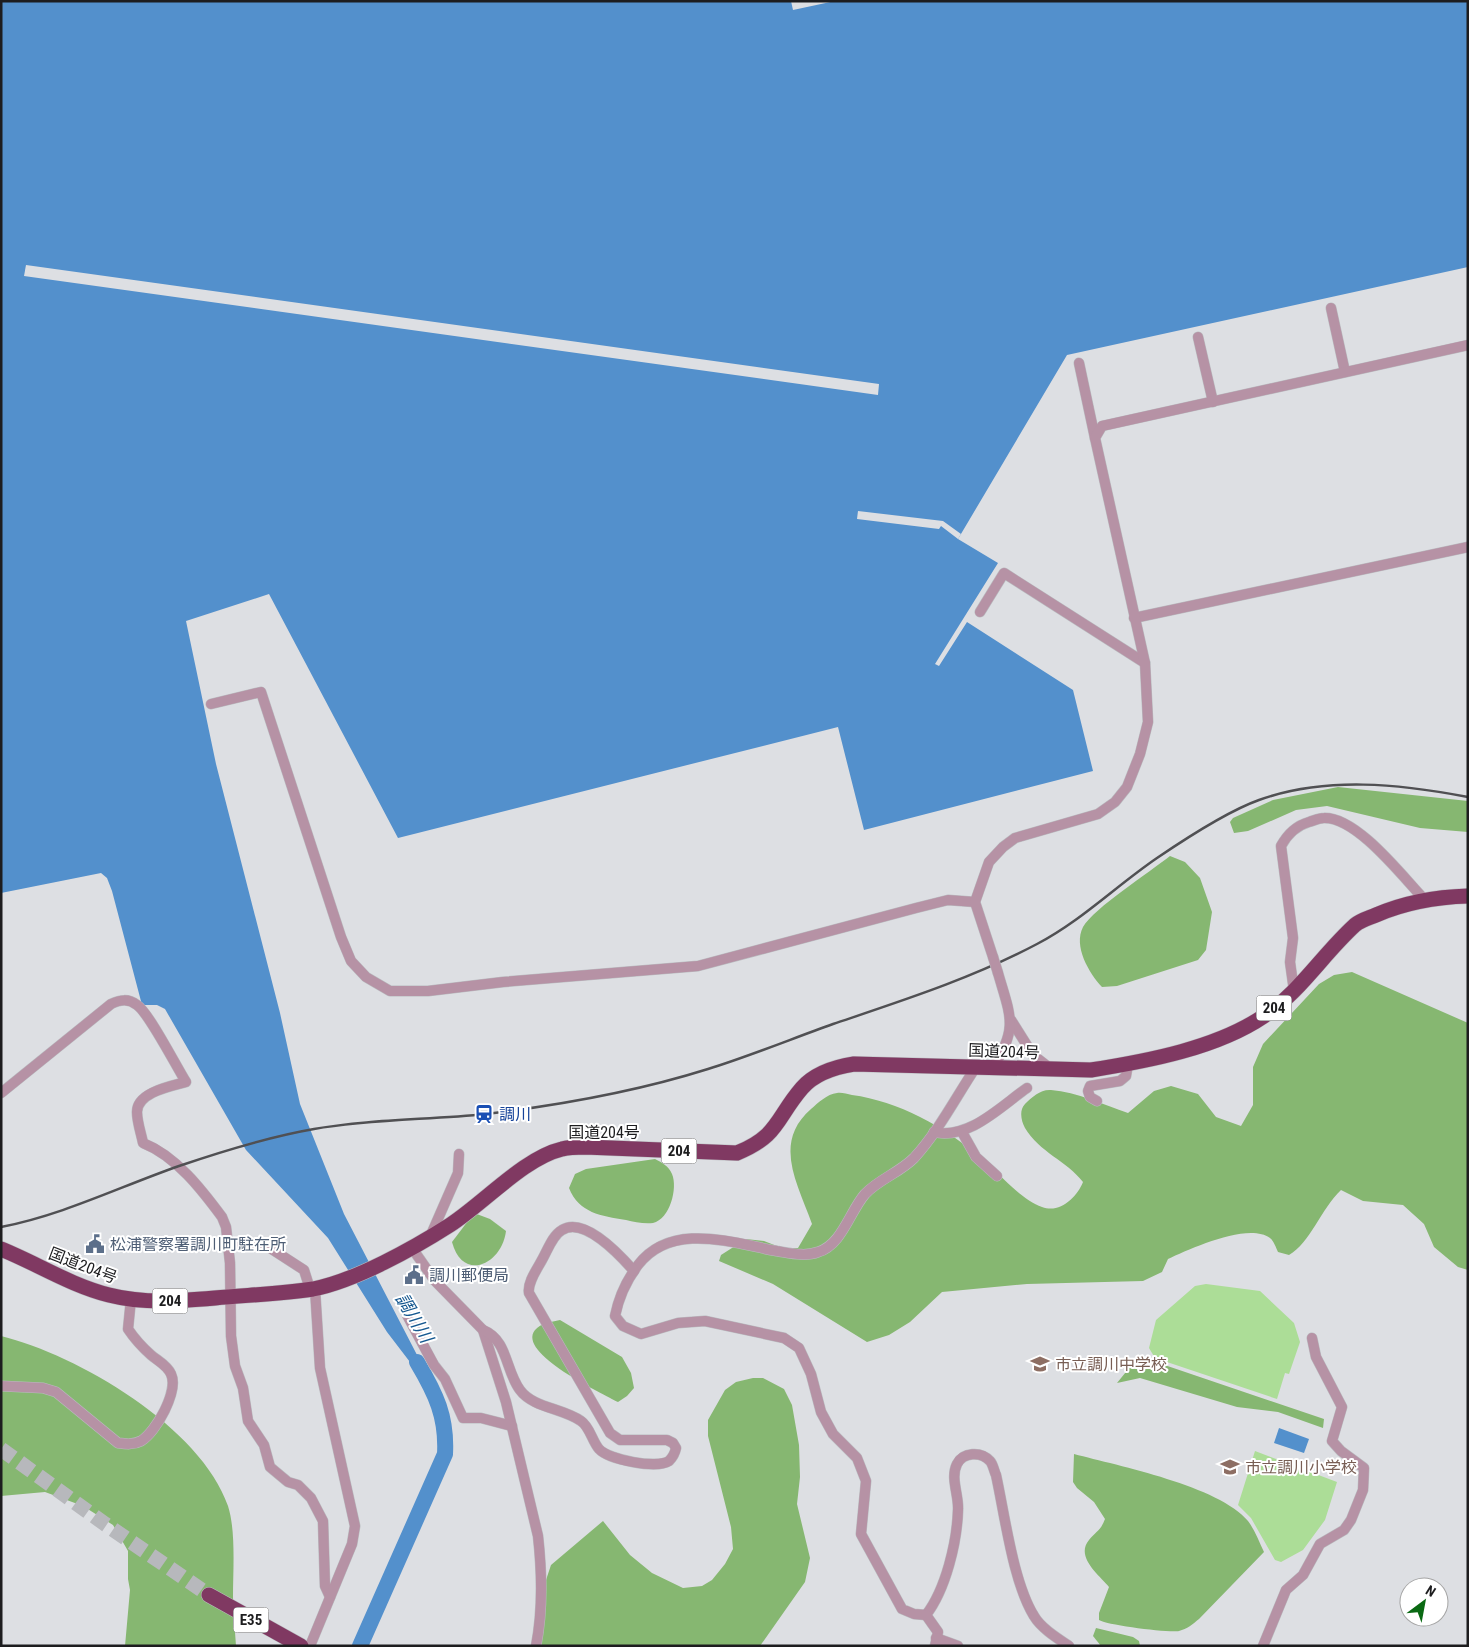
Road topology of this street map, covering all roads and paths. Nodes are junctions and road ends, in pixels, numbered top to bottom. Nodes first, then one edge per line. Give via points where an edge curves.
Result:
1 (1331, 308) dead end
2 (1198, 337) dead end
3 (1468, 345) edge
4 (1079, 363) dead end
5 (1345, 372) junction
6 (1213, 402) junction
7 (1095, 438) junction
8 (1468, 547) edge
9 (980, 612) dead end
10 (1134, 618) junction
11 (1145, 663) junction
12 (211, 704) dead end
13 (1468, 896) edge
14 (1424, 898) junction
15 (975, 902) junction
16 (1294, 991) junction
17 (1011, 1020) junction
18 (1128, 1064) junction
19 (976, 1067) junction
20 (993, 1068) junction
21 (1053, 1071) junction
22 (1028, 1088) dead end
23 (1, 1093) edge
24 (1097, 1101) dead end
25 (934, 1132) junction
26 (962, 1132) junction
27 (459, 1154) dead end
28 (997, 1176) dead end
29 (430, 1237) junction
30 (228, 1246) junction
31 (412, 1248) junction
32 (1, 1249) edge
33 (634, 1270) junction
34 (313, 1289) junction
35 (230, 1296) junction
36 (131, 1299) junction
37 (407, 1315) dead end
38 (483, 1330) junction
39 (1312, 1338) dead end
40 (1, 1386) edge
41 (512, 1426) junction
42 (330, 1596) junction
43 (207, 1598) tunnel mouth
44 (926, 1615) junction
45 (936, 1642) edge
46 (294, 1644) edge
47 (310, 1646) edge
48 (536, 1646) edge
49 (958, 1646) edge
50 (1068, 1646) edge
51 (1263, 1646) edge

1 - 5 street
2 - 6 street
3 - 5 street
4 - 7 street
5 - 6 street
6 - 7 street via 1102,426
7 - 10 street
8 - 10 street
9 - 11 street via 1004,573
10 - 11 street
11 - 15 street via 1148,722 1127,788 1098,814 1015,838 989,862
12 - 15 street via 261,692 351,961 366,977 390,991 428,991 698,966 948,900
13 - 14 highway, 国道204号 / 204
14 - 16 highway, 国道204号 / 204 via 1390,908 1357,923
14 - 16 street via 1365,836 1346,824 1324,818 1305,823 1287,834 1281,846 1293,938 1290,962
15 - 17 street, bridge
16 - 18 highway, 国道204号 / 204 via 1264,1016 1229,1036
17 - 20 street via 1008,1040
17 - 21 street via 1033,1055
18 - 21 highway, 国道204号 / 204 via 1092,1070
18 - 24 street via 1126,1076 1120,1081 1090,1086 1090,1097
19 - 20 highway, 国道204号 / 204
19 - 25 street
19 - 29 highway, 国道204号 / 204 via 854,1064 835,1067 802,1088 772,1132 756,1145 737,1153 585,1147 563,1149 526,1167
20 - 21 highway, 国道204号 / 204
22 - 26 street
23 - 30 street via 111,1004 120,1000 137,1005 186,1082 150,1094 141,1101 137,1110 143,1144 165,1155 209,1200 222,1217
25 - 26 street
25 - 33 street via 914,1158 864,1195 835,1240 819,1252 799,1255 708,1238 678,1239 647,1254
26 - 28 street via 976,1157
27 - 29 street via 458,1173
29 - 31 highway, 国道204号 / 204
30 - 34 street via 254,1244 270,1248 304,1270
30 - 35 street
31 - 34 highway, 国道204号 / 204
31 - 38 street via 435,1281
32 - 36 highway, 国道204号 / 204 via 84,1288
33 - 38 street via 600,1238 578,1227 568,1227 560,1230 553,1240 530,1284 529,1293 610,1433 620,1440 667,1440 676,1448 668,1462 655,1464 607,1455 599,1449 583,1422 569,1413 527,1397 519,1390 497,1339
33 - 44 street via 618,1296 615,1316 623,1326 641,1334 705,1321 784,1338 799,1348 811,1374 821,1412 833,1434 857,1458 866,1481 861,1534 902,1609
34 - 35 highway, 国道204号 / 204
34 - 42 street via 320,1368 355,1526 352,1544
35 - 36 highway, 国道204号 / 204 via 165,1302
35 - 42 street via 235,1366 244,1388 248,1421 264,1445 270,1467 288,1482 298,1485 311,1498 323,1521 325,1586
36 - 40 street via 128,1329 171,1374 173,1385 166,1410 147,1437 129,1445 118,1442 56,1392 43,1388
37 - 41 street via 445,1379 463,1418 481,1418
38 - 41 street
39 - 51 street via 1316,1357 1342,1407 1332,1441 1364,1468 1363,1490 1352,1520 1344,1530 1320,1544 1304,1575 1286,1590
41 - 48 street via 538,1536 541,1610
42 - 47 street
43 - 46 highway, E35
44 - 45 street via 938,1632
44 - 50 street via 950,1562 956,1539 956,1466 960,1459 979,1454 990,1461 996,1475 1021,1591 1034,1617
45 - 49 street

